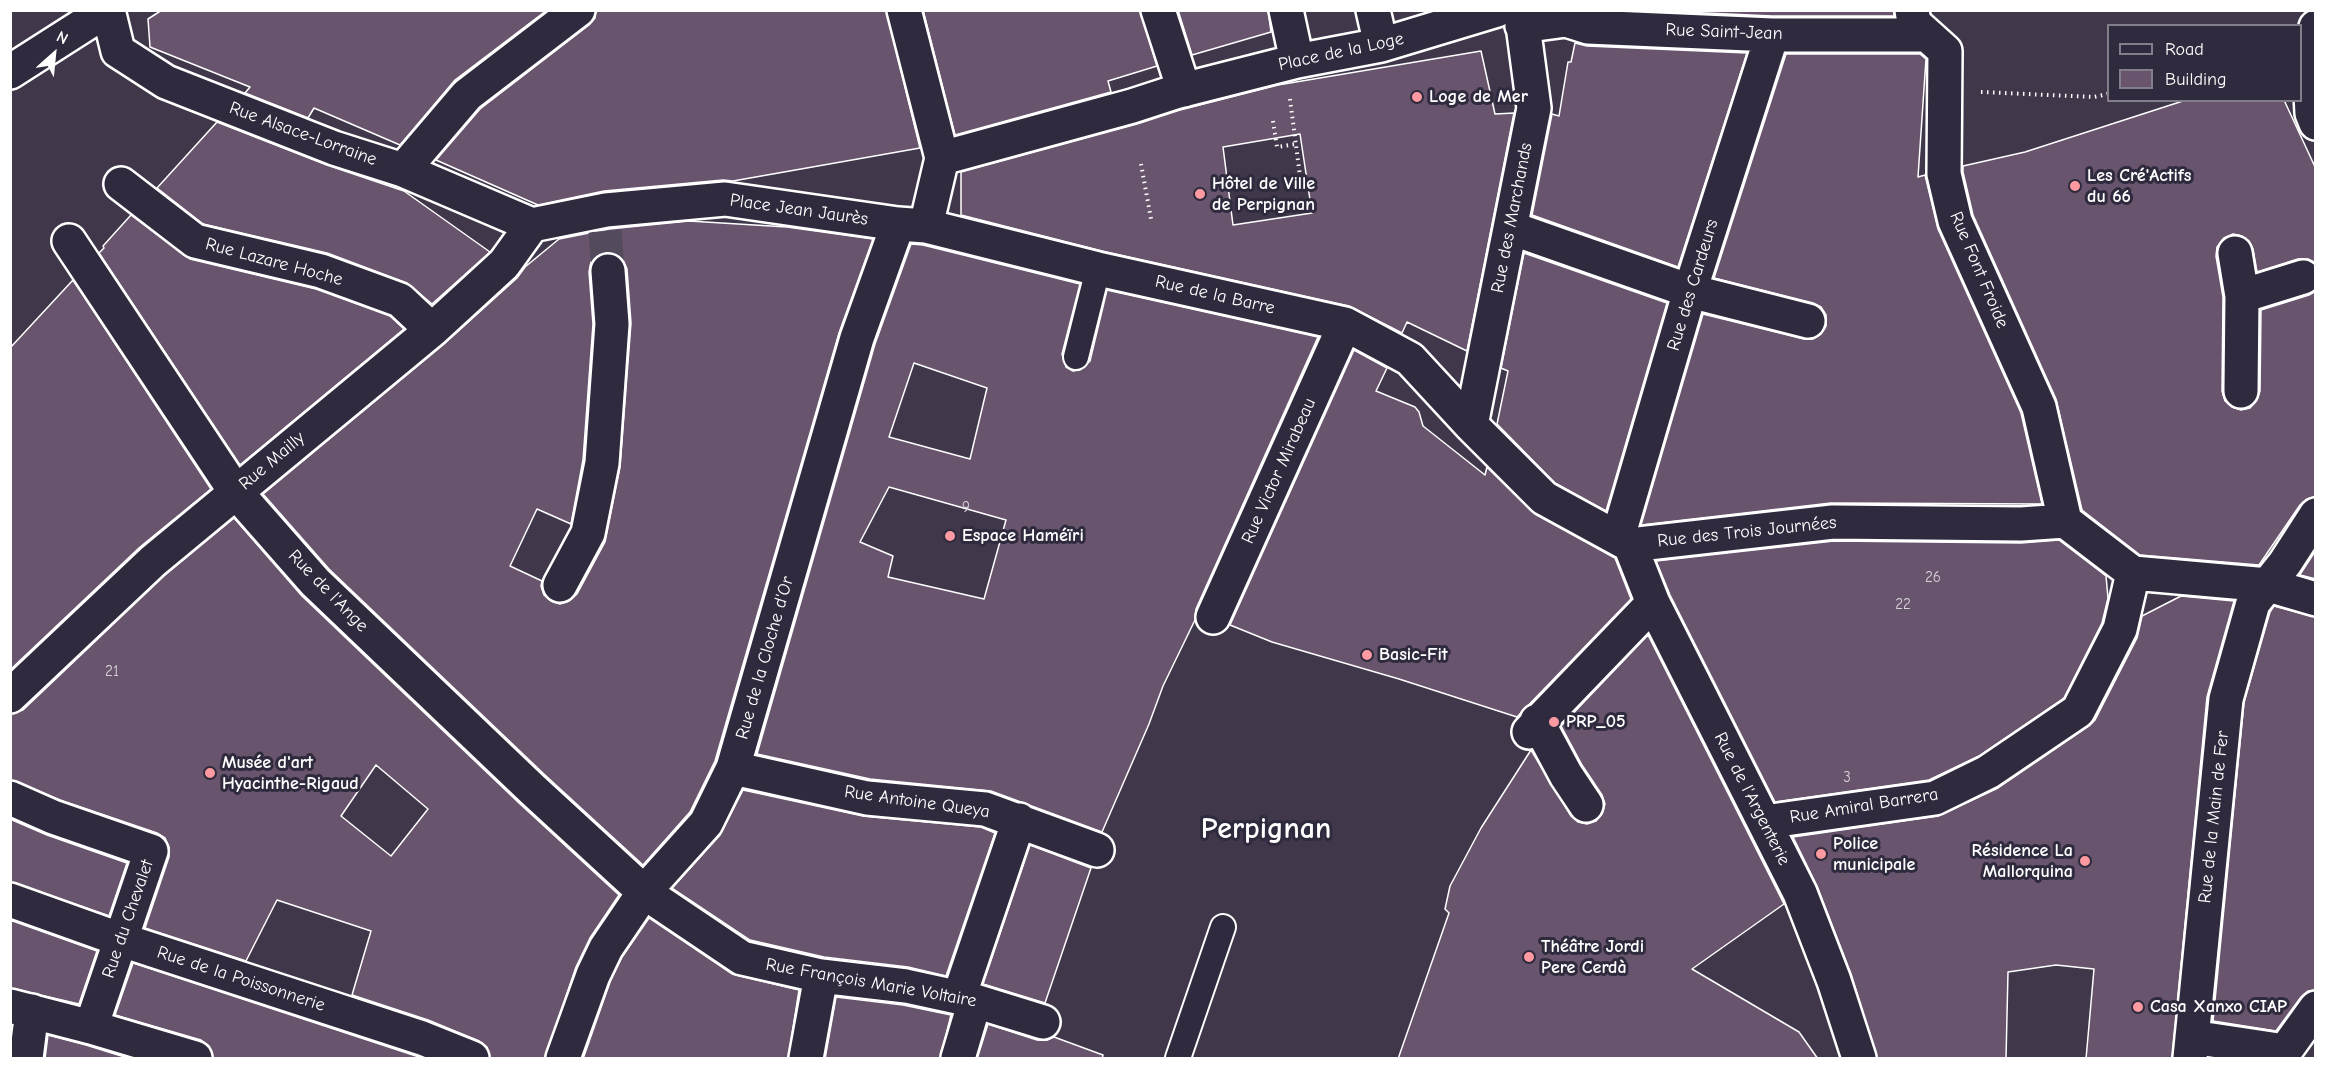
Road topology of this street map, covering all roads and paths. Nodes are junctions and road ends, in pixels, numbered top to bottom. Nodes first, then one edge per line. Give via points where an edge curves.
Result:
1 (108, 10) edge
2 (578, 10) edge
3 (904, 10) edge
4 (1158, 10) edge
5 (1286, 10) edge
6 (1373, 10) edge
7 (1513, 16) edge
8 (1918, 23) edge
9 (2316, 27) edge
10 (1772, 34) junction
11 (1381, 45) junction
12 (1296, 61) junction
13 (10, 72) edge
14 (1184, 90) junction
15 (1944, 90) junction
16 (2107, 94) edge
17 (1273, 121) dead end
18 (2316, 123) edge
19 (1296, 144) junction
20 (942, 158) junction
21 (1141, 164) dead end
22 (403, 170) junction
23 (1300, 176) dead end
24 (121, 184) dead end
25 (1151, 219) dead end
26 (531, 225) junction
27 (912, 225) junction
28 (1511, 228) junction
29 (69, 241) dead end
30 (2235, 254) dead end
31 (1098, 269) junction
32 (608, 271) tunnel mouth
33 (2303, 277) dead end
34 (1690, 291) junction
35 (2242, 296) junction
36 (1808, 321) dead end
37 (1345, 324) junction
38 (432, 330) junction
39 (1076, 357) dead end
40 (2241, 391) dead end
41 (1471, 425) junction
42 (235, 491) junction
43 (2316, 515) edge
44 (2065, 521) junction
45 (1624, 541) junction
46 (2133, 573) junction
47 (560, 585) dead end
48 (2268, 585) junction
49 (2316, 599) edge
50 (1653, 603) junction
51 (1213, 617) dead end
52 (10, 696) edge
53 (733, 768) junction
54 (10, 798) edge
55 (1586, 805) dead end
56 (1019, 820) junction
57 (1764, 822) junction
58 (1097, 850) dead end
59 (644, 892) junction
60 (10, 900) edge
61 (1222, 927) dead end
62 (119, 939) junction
63 (821, 976) junction
64 (967, 999) junction
65 (21, 1008) edge
66 (2316, 1008) edge
67 (1043, 1022) dead end
68 (91, 1027) junction
69 (2191, 1048) edge
70 (184, 1057) edge
71 (26, 1059) edge
72 (472, 1059) edge
73 (563, 1059) edge
74 (806, 1059) edge
75 (958, 1059) edge
76 (1178, 1059) edge
77 (1859, 1059) edge

1 - 13 street
1 - 22 street, Rue Alsace-Lorraine via 118,51 165,82 334,148
2 - 22 street via 467,95
3 - 20 street
4 - 14 street
5 - 12 street
6 - 11 street
7 - 10 street, Rue Saint-Jean via 1566,20 1588,27
7 - 11 street, Place de la Loge
7 - 28 street, Rue des Marchands via 1534,108
8 - 10 street, Rue Saint-Jean
8 - 15 street, Rue Font Froide via 1944,51
9 - 18 street via 2309,58
10 - 34 street, Rue des Cardeurs
11 - 12 street, Place de la Loge
12 - 14 street, Place de la Loge
12 - 19 path via 1289,83
14 - 20 street, Place de la Loge
15 - 16 path
15 - 44 street, Rue Font Froide via 1944,174 1955,221 2038,407
17 - 19 path via 1277,147
19 - 23 path
20 - 27 street
21 - 25 path
22 - 26 street, Rue Alsace-Lorraine
24 - 38 street, Rue Lazare Hoche via 195,241 321,271 400,300
26 - 27 street, Place Jean Jaurès via 606,220 725,199
26 - 38 street, Rue Mailly via 504,264
27 - 31 street, Rue de la Barre
27 - 53 street, Rue de la Cloche d'Or via 858,338
28 - 34 street
28 - 41 street, Rue des Marchands
29 - 42 street, Rue de l'Ange
30 - 35 street
31 - 37 street, Rue de la Barre
31 - 39 lane
32 - 47 street via 612,324 602,463 588,533
33 - 35 street
34 - 36 street
34 - 45 street, Rue des Cardeurs
35 - 40 street
37 - 41 street, Rue de la Barre via 1410,359
37 - 51 street, Rue Victor Mirabeau
38 - 42 street, Rue Mailly
41 - 45 street via 1544,498
42 - 52 street, Rue Mailly via 153,561
42 - 59 street, Rue de l'Ange via 315,582
43 - 48 street, Rue de la Main de Fer
44 - 45 street, Rue des Trois Journées via 1833,522
44 - 46 street
45 - 50 street, Rue de l'Argenterie
46 - 48 street
46 - 57 street, Rue Amiral Barrera via 2120,629 2078,711 1988,772 1935,798
48 - 49 street
48 - 69 street, Rue de la Main de Fer via 2253,603 2226,699
50 - 55 street via 1533,727
50 - 57 street, Rue de l'Argenterie
53 - 56 street, Rue Antoine Queya via 867,798 985,809
53 - 59 street, Rue de la Cloche d'Or via 706,823
54 - 62 street, Rue du Chevalet via 151,851
56 - 58 street, Rue Antoine Queya
56 - 64 street
57 - 77 street, Rue de l'Argenterie via 1800,893
59 - 63 street, Rue François Marie Voltaire via 742,958
59 - 73 street, Rue de la Cloche d'Or via 597,966
60 - 62 street, Rue de la Poissonnerie
61 - 76 lane
62 - 68 street, Rue du Chevalet
62 - 72 street, Rue de la Poissonnerie via 422,1038
63 - 64 street, Rue François Marie Voltaire via 906,986
63 - 74 street
64 - 67 street, Rue François Marie Voltaire
64 - 75 street
65 - 68 street
65 - 71 street
66 - 69 street via 2285,1051
68 - 70 street

